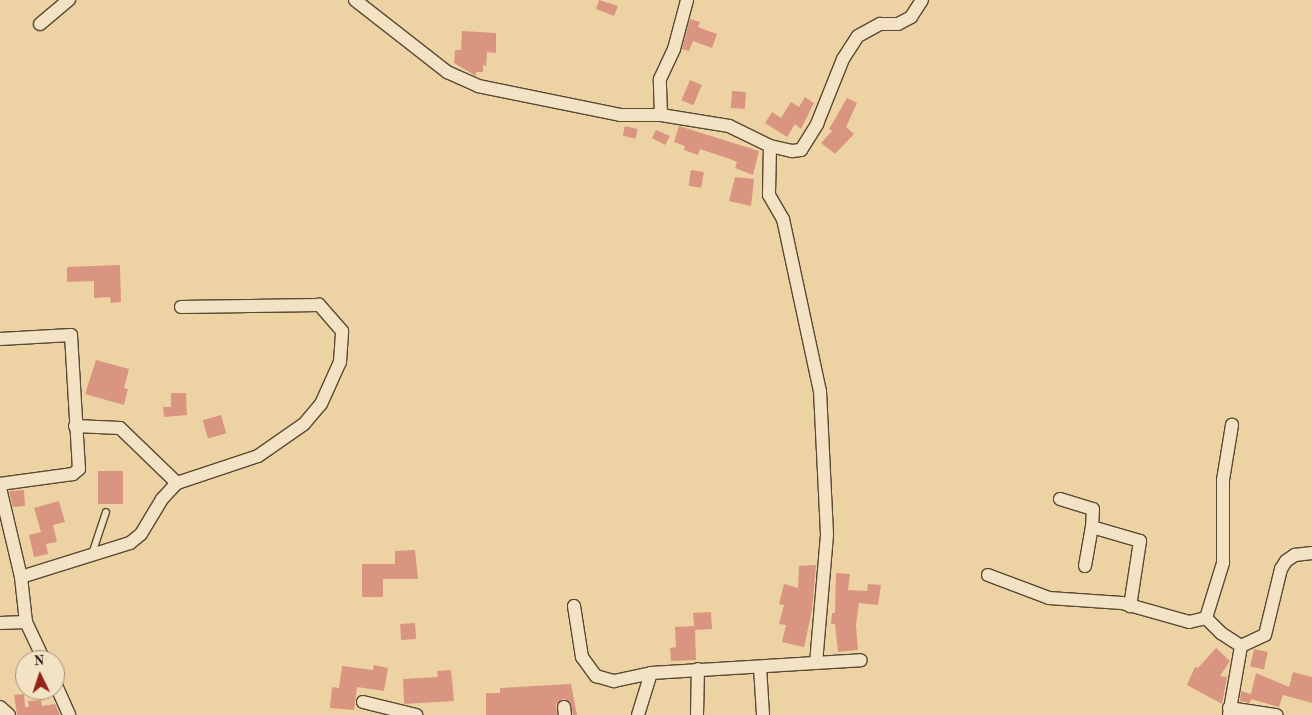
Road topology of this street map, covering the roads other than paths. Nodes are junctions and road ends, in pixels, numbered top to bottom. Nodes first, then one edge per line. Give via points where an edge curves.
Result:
1 (68, 0) edge
2 (355, 0) edge
3 (687, 0) edge
4 (922, 0) edge
5 (40, 24) dead end
6 (661, 116) junction
7 (770, 146) junction
8 (181, 307) dead end
9 (0, 339) edge
10 (1232, 425) dead end
11 (75, 426) junction
12 (177, 483) junction
13 (0, 484) edge
14 (0, 488) edge
15 (1060, 499) dead end
16 (106, 512) dead end
17 (1092, 527) junction
18 (1312, 553) edge
19 (91, 557) junction
20 (1085, 566) dead end
21 (988, 576) dead end
22 (21, 577) junction
23 (574, 606) dead end
24 (1130, 606) junction
25 (1206, 618) junction
26 (26, 622) junction
27 (0, 623) edge
28 (1241, 646) junction
29 (39, 650) edge
30 (860, 660) dead end
31 (816, 663) junction
32 (760, 667) junction
33 (698, 669) junction
34 (651, 673) junction
35 (62, 700) edge
36 (364, 702) dead end
37 (0, 707) edge
38 (1229, 711) edge
39 (9, 715) edge
40 (69, 715) edge
41 (416, 715) edge
42 (638, 715) edge
43 (697, 715) edge
44 (763, 715) edge
45 (1276, 715) edge

1 - 5 street
2 - 6 street via 460,79 620,115
3 - 6 street via 674,49 660,78
4 - 7 street via 910,17 898,24 880,24 858,36 842,59 817,124 801,150
6 - 7 street via 728,126
7 - 31 street via 769,195 783,219 820,391 827,535
8 - 12 street via 316,303 334,319 342,332 342,348 333,381 304,424 258,456
9 - 11 street via 71,335
10 - 25 street via 1223,480 1223,563
11 - 12 street via 117,426
11 - 13 street via 77,473
12 - 19 street via 134,541
14 - 22 street
15 - 17 street via 1093,509
16 - 19 lane
17 - 20 street
17 - 24 street via 1140,541
18 - 28 street via 1295,554 1286,561 1281,569 1265,635
19 - 22 street
21 - 24 street via 1049,598 1078,598
22 - 26 street
23 - 34 street via 582,657 596,676 614,681
24 - 25 street via 1189,622
25 - 28 street
26 - 27 street
26 - 29 street
28 - 38 street
30 - 31 street
31 - 32 street
32 - 33 street
32 - 44 street
33 - 34 street
33 - 43 street
34 - 42 street
35 - 40 street
36 - 41 street
37 - 39 street
38 - 45 street

